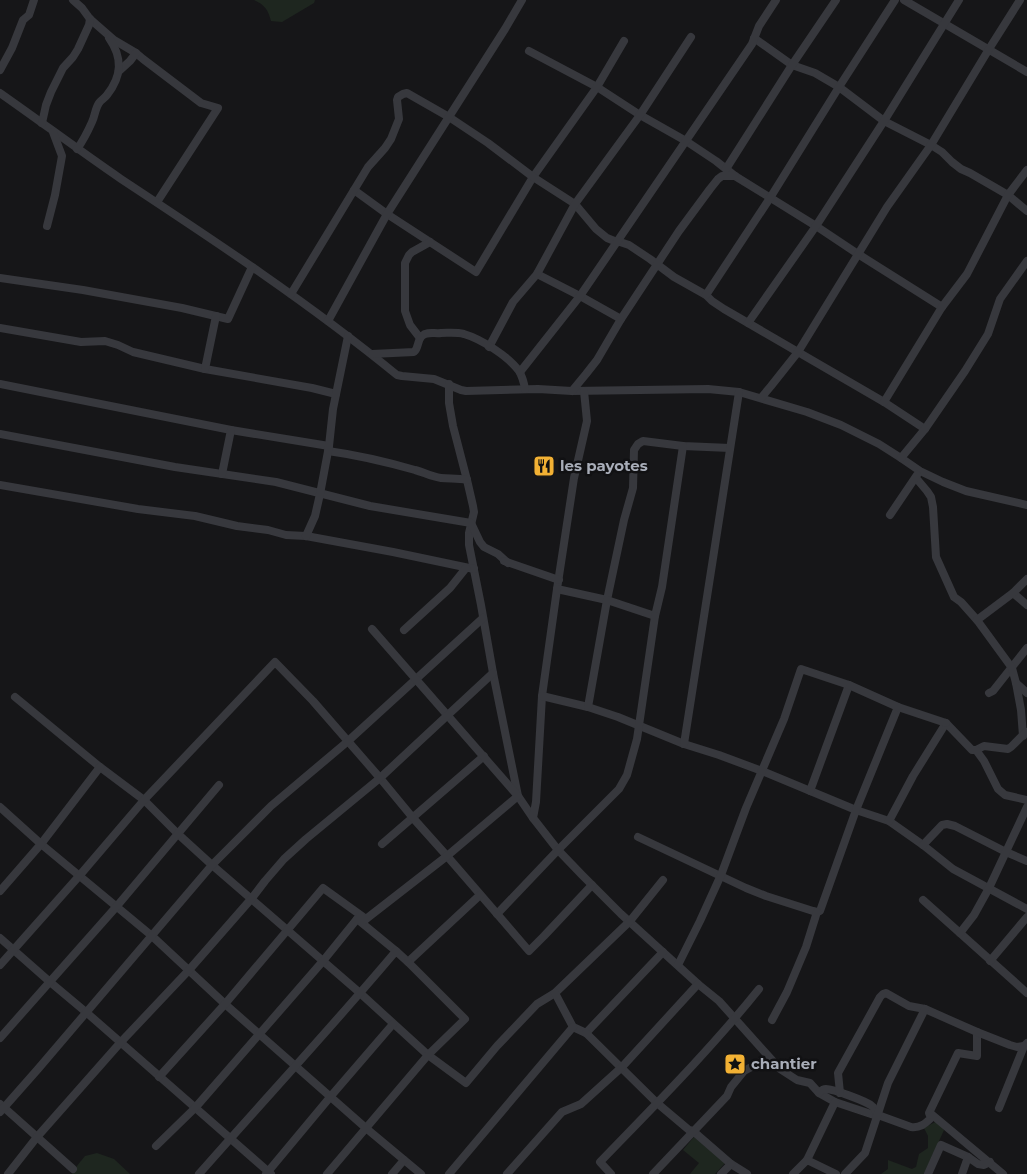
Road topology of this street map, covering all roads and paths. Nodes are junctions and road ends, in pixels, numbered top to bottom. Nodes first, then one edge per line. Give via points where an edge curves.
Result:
1 (34, 0) edge
2 (73, 0) edge
3 (522, 0) edge
4 (776, 0) edge
5 (836, 0) edge
6 (895, 0) edge
7 (904, 0) edge
8 (959, 0) edge
9 (1020, 0) edge
10 (90, 19) junction
11 (945, 23) junction
12 (106, 33) junction
13 (691, 37) dead end
14 (754, 38) junction
15 (624, 41) dead end
16 (989, 49) junction
17 (529, 51) dead end
18 (136, 53) junction
19 (792, 65) junction
20 (0, 70) edge
21 (119, 71) junction
22 (1027, 72) edge
23 (838, 87) junction
24 (597, 88) junction
25 (0, 93) edge
26 (640, 115) junction
27 (449, 117) junction
28 (884, 121) junction
29 (42, 123) junction
30 (53, 131) junction
31 (686, 141) junction
32 (931, 145) junction
33 (77, 149) junction
34 (726, 169) junction
35 (1027, 170) edge
36 (735, 176) junction
37 (533, 177) junction
38 (354, 190) junction
39 (1008, 195) junction
40 (770, 198) junction
41 (157, 202) junction
42 (575, 204) junction
43 (1027, 211) edge
44 (387, 214) junction
45 (47, 226) dead end
46 (816, 226) junction
47 (430, 242) junction
48 (616, 242) junction
49 (858, 254) junction
50 (1026, 264) edge
51 (657, 265) junction
52 (252, 267) junction
53 (537, 274) junction
54 (0, 278) edge
55 (291, 294) junction
56 (706, 294) junction
57 (580, 296) junction
58 (942, 307) junction
59 (216, 316) junction
60 (621, 319) junction
61 (328, 321) junction
62 (748, 323) junction
63 (0, 328) edge
64 (348, 336) junction
65 (420, 338) junction
66 (490, 347) junction
67 (798, 352) junction
68 (372, 354) junction
69 (205, 369) junction
70 (520, 372) junction
71 (0, 384) edge
72 (449, 384) junction
73 (526, 389) junction
74 (584, 390) junction
75 (572, 391) junction
76 (739, 392) junction
77 (336, 394) junction
78 (761, 398) junction
79 (884, 402) junction
80 (925, 429) junction
81 (231, 430) junction
82 (0, 434) edge
83 (683, 446) junction
84 (329, 448) junction
85 (730, 448) junction
86 (901, 458) junction
87 (222, 474) junction
88 (918, 474) junction
89 (467, 480) junction
90 (0, 485) edge
91 (320, 494) junction
92 (1027, 505) edge
93 (890, 515) dead end
94 (471, 523) junction
95 (306, 536) junction
96 (469, 545) junction
97 (508, 563) junction
98 (470, 568) junction
99 (1027, 578) edge
100 (559, 580) junction
101 (557, 589) junction
102 (1013, 593) junction
103 (606, 600) junction
104 (1027, 605) edge
105 (655, 616) junction
106 (483, 618) junction
107 (977, 620) junction
108 (372, 629) dead end
109 (404, 630) dead end
110 (1027, 648) edge
111 (1012, 668) junction
112 (493, 673) junction
113 (416, 679) junction
114 (1016, 683) junction
115 (849, 685) junction
116 (989, 693) dead end
117 (1027, 693) edge
118 (542, 696) junction
119 (15, 697) dead end
120 (588, 707) junction
121 (898, 707) junction
122 (448, 715) junction
123 (946, 723) junction
124 (639, 725) junction
125 (1025, 734) edge
126 (347, 742) junction
127 (684, 744) junction
128 (976, 750) junction
129 (484, 756) junction
130 (100, 767) junction
131 (762, 771) junction
132 (380, 778) junction
133 (219, 785) dead end
134 (810, 791) junction
135 (518, 796) junction
136 (144, 800) junction
137 (1027, 800) edge
138 (0, 807) edge
139 (1027, 807) edge
140 (856, 810) junction
141 (413, 818) junction
142 (533, 818) junction
143 (889, 821) junction
144 (178, 834) junction
145 (638, 837) dead end
146 (42, 844) junction
147 (382, 844) dead end
148 (923, 845) junction
149 (558, 850) junction
150 (1006, 852) junction
151 (447, 856) junction
152 (1027, 861) edge
153 (212, 865) junction
154 (80, 875) junction
155 (721, 875) junction
156 (663, 880) dead end
157 (592, 884) junction
158 (990, 888) junction
159 (0, 891) edge
160 (480, 895) junction
161 (252, 898) junction
162 (923, 900) dead end
163 (117, 906) junction
164 (1027, 909) edge
165 (817, 912) junction
166 (497, 914) junction
167 (1027, 917) edge
168 (357, 918) junction
169 (366, 918) junction
170 (630, 921) junction
171 (287, 930) junction
172 (960, 933) junction
173 (152, 936) junction
174 (0, 938) edge
175 (13, 951) junction
176 (396, 951) junction
177 (663, 952) junction
178 (323, 961) junction
179 (990, 961) junction
180 (408, 962) junction
181 (678, 965) junction
182 (0, 966) edge
183 (189, 970) junction
184 (50, 982) junction
185 (698, 984) junction
186 (759, 989) dead end
187 (360, 993) junction
188 (555, 993) junction
189 (1027, 994) edge
190 (225, 1004) junction
191 (925, 1009) junction
192 (87, 1013) junction
193 (735, 1019) junction
194 (772, 1020) dead end
195 (393, 1024) junction
196 (573, 1027) junction
197 (977, 1032) junction
198 (586, 1033) junction
199 (261, 1034) junction
200 (0, 1038) edge
201 (120, 1043) junction
202 (1026, 1045) edge
203 (428, 1055) junction
204 (295, 1065) junction
205 (622, 1068) junction
206 (780, 1069) junction
207 (159, 1077) junction
208 (819, 1093) junction
209 (840, 1093) junction
210 (331, 1096) junction
211 (658, 1102) junction
212 (835, 1102) junction
213 (2, 1108) edge
214 (195, 1108) junction
215 (999, 1108) dead end
216 (929, 1112) junction
217 (878, 1116) junction
218 (367, 1128) junction
219 (694, 1131) junction
220 (37, 1138) junction
221 (230, 1138) junction
222 (156, 1146) dead end
223 (968, 1157) junction
224 (404, 1160) junction
225 (807, 1160) junction
226 (990, 1162) junction
227 (731, 1164) junction
228 (73, 1169) dead end
229 (268, 1173) edge
230 (8, 1174) edge
231 (199, 1174) edge
232 (327, 1174) edge
233 (392, 1174) edge
234 (421, 1174) edge
235 (449, 1174) edge
236 (507, 1174) edge
237 (611, 1174) edge
238 (653, 1174) edge
239 (721, 1174) edge
240 (747, 1174) edge
241 (793, 1174) edge
242 (836, 1174) edge
243 (845, 1174) edge
244 (928, 1174) edge
245 (962, 1174) edge
246 (1003, 1174) edge

1 - 20 street
2 - 10 street
3 - 27 street
4 - 14 street
5 - 19 street
6 - 23 street
7 - 11 street
8 - 11 street
9 - 16 street
10 - 12 street
10 - 29 street via 78,49 63,68 51,92
11 - 16 street
11 - 28 street
12 - 18 street
12 - 21 street via 113,43
13 - 26 street
14 - 19 street
14 - 31 street
15 - 24 street
16 - 22 street
16 - 32 street
17 - 24 street
18 - 21 street
18 - 41 street via 201,103 218,108
19 - 23 street via 815,73
19 - 34 street
21 - 33 street
23 - 28 street
23 - 40 street
24 - 26 street
24 - 37 street
25 - 29 street
26 - 31 street
26 - 42 street
27 - 37 street
27 - 38 street via 407,93 400,95 397,100 398,119 391,139
27 - 44 street
28 - 32 street
28 - 46 street
29 - 30 street
30 - 33 street
30 - 45 street via 62,156
31 - 34 street
31 - 48 street
32 - 39 street via 961,169
32 - 49 street
33 - 41 street
34 - 36 street
35 - 39 street
36 - 40 street
36 - 51 street via 722,176 715,182
37 - 42 street
37 - 47 street via 476,272
38 - 44 street
38 - 55 street
39 - 43 street
39 - 58 street via 967,274
40 - 46 street
40 - 56 street
41 - 52 street
42 - 48 street via 596,229
42 - 53 street
44 - 47 street
44 - 61 street
46 - 49 street
46 - 62 street
47 - 65 street via 412,252 405,263 405,311
48 - 51 street via 629,245
48 - 57 street
49 - 58 street
49 - 67 street
50 - 80 street via 1000,299 988,334
51 - 56 street
51 - 60 street
52 - 55 street
52 - 59 street via 228,319
53 - 57 street
53 - 66 street via 513,302
54 - 59 street via 83,290
55 - 61 street
56 - 62 street
57 - 60 street
57 - 70 street
58 - 79 street
59 - 69 street
60 - 75 street via 597,360
61 - 64 street
62 - 67 street
63 - 69 street via 81,342 105,341 132,352
64 - 68 street
64 - 77 street
65 - 66 street via 427,333 454,332 471,336
65 - 68 street via 414,352
66 - 70 street
67 - 78 street
67 - 79 street
68 - 72 street via 397,375
69 - 77 street
70 - 73 street
71 - 81 street
72 - 73 street via 461,390
72 - 89 street via 453,426
73 - 75 street
74 - 75 street
74 - 76 street via 708,389
74 - 100 street via 587,421 574,478
76 - 78 street
76 - 85 street
77 - 84 street
78 - 86 street via 841,425
79 - 80 street
80 - 86 street
81 - 84 street
81 - 87 street
82 - 87 street
83 - 85 street
83 - 103 street via 643,442 634,450 633,488
83 - 105 street
84 - 89 street via 439,478
84 - 91 street
85 - 127 street
86 - 88 street
87 - 91 street via 276,482
88 - 92 street via 966,491
88 - 93 street
88 - 107 street via 933,507 936,557 954,597
89 - 94 street via 474,512
90 - 95 street
91 - 94 street
91 - 95 street
94 - 96 street
94 - 97 street via 484,547
95 - 98 street
96 - 97 street
96 - 98 street
97 - 100 street
98 - 106 street
98 - 109 street
99 - 102 street
100 - 101 street
101 - 103 street
101 - 118 street
102 - 104 street
102 - 107 street
103 - 105 street
103 - 120 street
105 - 124 street
106 - 112 street
106 - 113 street
107 - 111 street
108 - 113 street
110 - 111 street
111 - 114 street
111 - 116 street
112 - 122 street
112 - 135 street
113 - 122 street
113 - 126 street
114 - 117 street
114 - 125 street
115 - 121 street
115 - 131 street via 801,669
115 - 134 street
118 - 120 street
118 - 142 street
119 - 130 street
120 - 124 street
121 - 123 street
121 - 140 street
122 - 129 street
122 - 132 street
123 - 128 street via 972,750
123 - 143 street
124 - 127 street
124 - 149 street via 627,775 619,789
125 - 128 street via 1008,748 984,746
126 - 132 street
126 - 136 street via 275,662
126 - 153 street via 271,806
127 - 131 street
128 - 137 street via 998,789 1006,795
129 - 135 street
129 - 141 street
130 - 136 street
130 - 146 street
131 - 134 street
131 - 155 street
132 - 141 street
132 - 161 street via 284,859
133 - 144 street
134 - 140 street
135 - 142 street
135 - 151 street
136 - 144 street
136 - 154 street
138 - 146 street
139 - 150 street
140 - 143 street
140 - 165 street via 822,908
141 - 147 street
141 - 151 street
142 - 149 street
143 - 148 street
144 - 153 street
144 - 163 street
145 - 155 street
146 - 154 street
146 - 159 street
148 - 150 street via 942,825 947,824
148 - 158 street via 953,869
149 - 157 street
149 - 166 street
150 - 152 street
150 - 158 street
151 - 160 street
151 - 169 street
153 - 161 street
153 - 173 street
154 - 163 street
154 - 175 street
155 - 165 street via 766,896
155 - 181 street
156 - 170 street
157 - 166 street via 528,951
157 - 170 street
158 - 164 street
158 - 172 street
160 - 166 street
160 - 180 street
161 - 171 street
161 - 183 street
162 - 172 street
163 - 173 street
163 - 184 street
165 - 194 street via 806,947
167 - 179 street
168 - 169 street
168 - 176 street
168 - 178 street
169 - 171 street via 323,888
170 - 177 street
170 - 188 street
171 - 178 street
171 - 190 street
172 - 179 street
173 - 183 street
173 - 192 street
174 - 175 street
175 - 182 street
175 - 184 street
176 - 180 street
176 - 187 street
177 - 181 street
177 - 198 street
178 - 187 street
178 - 199 street
179 - 189 street
180 - 203 street via 465,1019
181 - 185 street
183 - 190 street
183 - 201 street
184 - 192 street
184 - 200 street
185 - 193 street
185 - 205 street
186 - 193 street
187 - 195 street
187 - 204 street
188 - 196 street
188 - 203 street via 537,1004 466,1084
190 - 199 street
190 - 207 street
191 - 197 street
191 - 209 street via 909,1006 886,993 880,996 838,1073
191 - 217 street via 888,1084
192 - 201 street
192 - 213 street
193 - 206 street
193 - 211 street
195 - 203 street
195 - 210 street
196 - 198 street
196 - 235 street
197 - 202 street via 1017,1047
197 - 216 street via 977,1056 958,1053
198 - 205 street
199 - 204 street
199 - 214 street
201 - 207 street
201 - 220 street
202 - 215 street
203 - 218 street
204 - 210 street
204 - 221 street
205 - 211 street
205 - 236 street via 581,1104 562,1112
206 - 208 street via 797,1080 810,1083
206 - 219 street via 766,1059 744,1071 727,1096
207 - 214 street
208 - 209 street via 824,1089
208 - 212 street
209 - 217 street via 872,1106
210 - 218 street
210 - 229 street
211 - 219 street
211 - 237 street via 600,1162
212 - 217 street
212 - 225 street
213 - 220 street
214 - 221 street
214 - 222 street
216 - 217 street via 931,1118 916,1128
216 - 226 street
217 - 243 street via 865,1153
218 - 224 street
218 - 232 street
219 - 227 street
219 - 238 street
220 - 228 street
220 - 230 street
221 - 229 street
221 - 231 street
223 - 226 street via 978,1164
223 - 244 street via 942,1145
223 - 245 street
224 - 233 street
224 - 234 street
225 - 241 street
225 - 242 street
226 - 246 street
227 - 239 street
227 - 240 street

